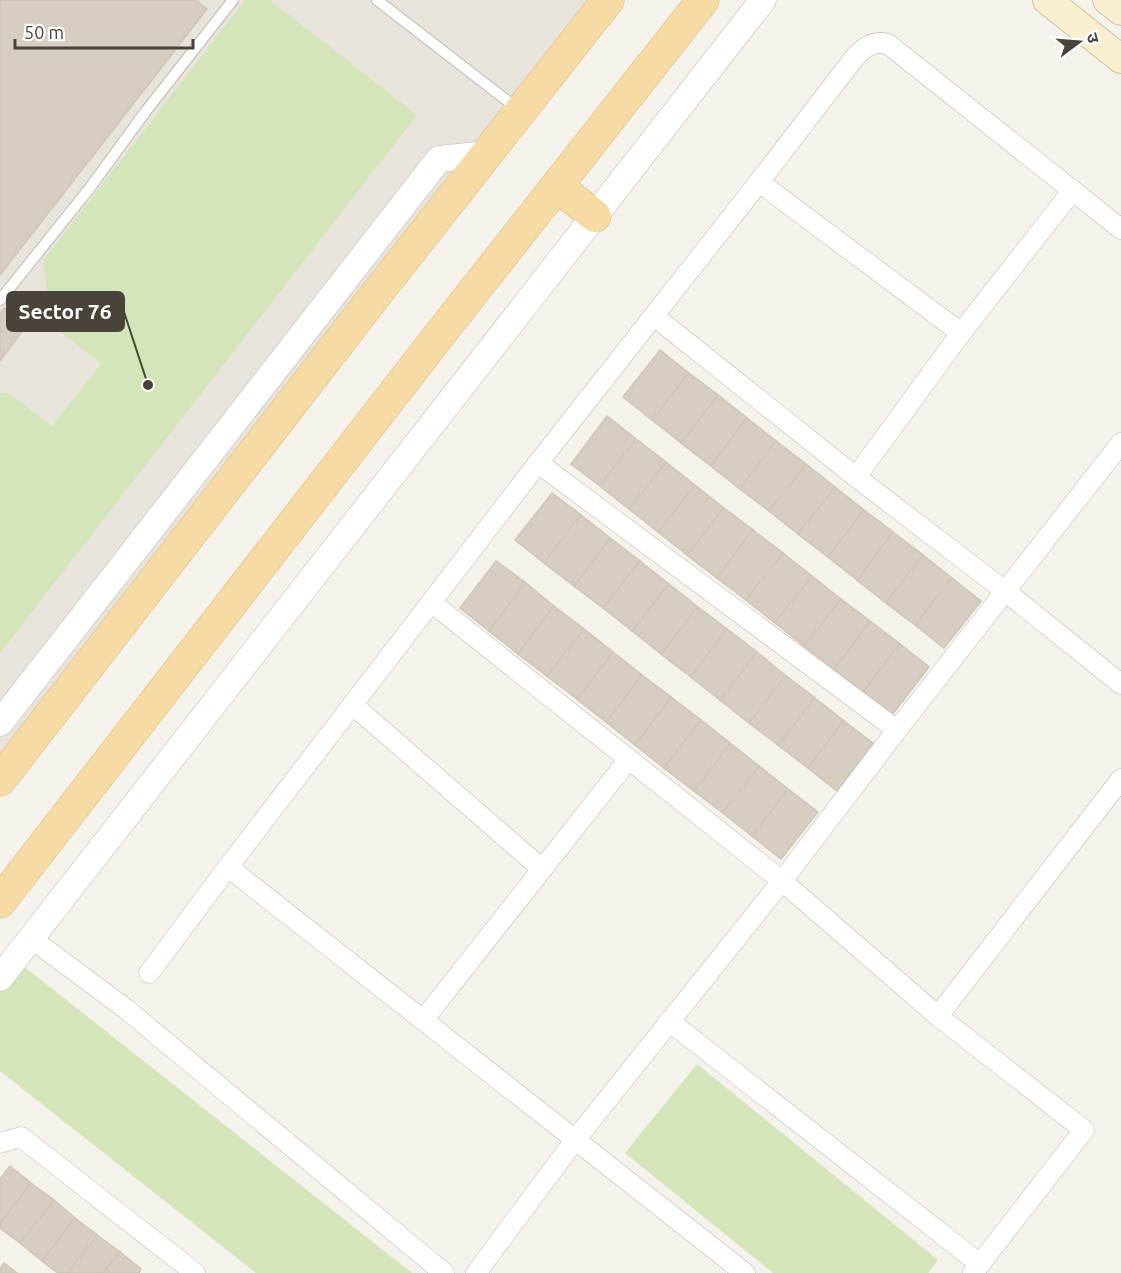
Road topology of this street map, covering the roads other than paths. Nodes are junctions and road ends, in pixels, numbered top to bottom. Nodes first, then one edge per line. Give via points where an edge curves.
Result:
1 (233, 0) edge
2 (377, 0) edge
3 (608, 0) edge
4 (703, 0) edge
5 (763, 0) edge
6 (1047, 0) edge
7 (1107, 0) edge
8 (1121, 11) edge
9 (1121, 58) edge
10 (521, 111) junction
11 (487, 154) junction
12 (759, 182) junction
13 (557, 186) junction
14 (1073, 190) junction
15 (595, 216) junction
16 (1121, 229) edge
17 (0, 300) edge
18 (654, 316) junction
19 (961, 333) junction
20 (1121, 443) edge
21 (538, 463) junction
22 (856, 477) junction
23 (1005, 591) junction
24 (431, 602) junction
25 (1121, 684) edge
26 (353, 705) junction
27 (0, 723) edge
28 (897, 730) junction
29 (629, 759) junction
30 (1121, 779) edge
31 (0, 780) edge
32 (228, 867) junction
33 (542, 869) junction
34 (782, 880) junction
35 (0, 902) edge
36 (32, 936) junction
37 (149, 973) dead end
38 (0, 978) edge
39 (938, 1016) junction
40 (424, 1019) junction
41 (669, 1022) junction
42 (575, 1140) junction
43 (0, 1143) edge
44 (977, 1269) edge
45 (195, 1273) edge
46 (444, 1273) edge
47 (476, 1273) edge
48 (746, 1273) edge

1 - 17 lane
2 - 10 lane
3 - 10 main road
4 - 13 main road
5 - 15 street
6 - 9 main road
7 - 8 main road
10 - 11 main road
11 - 27 street via 439,159
11 - 31 main road
12 - 14 street via 855,57 867,45 880,42 915,64
12 - 18 street
12 - 19 street
13 - 15 main road
13 - 35 main road
14 - 16 street
14 - 19 street
15 - 36 street
18 - 21 street
18 - 22 street
19 - 22 street
20 - 23 street
21 - 24 street
21 - 28 street
22 - 23 street
23 - 25 street
23 - 28 street
24 - 26 street
24 - 29 street
26 - 32 street
26 - 33 street
28 - 34 street
29 - 33 street
29 - 34 street
30 - 39 street
32 - 37 street
32 - 40 street
33 - 40 street
34 - 39 street
34 - 41 street
36 - 38 street
36 - 46 street via 126,1009
39 - 44 street via 1084,1130
40 - 42 street
41 - 42 street
41 - 44 street
42 - 47 street
42 - 48 street
43 - 45 street via 21,1137

